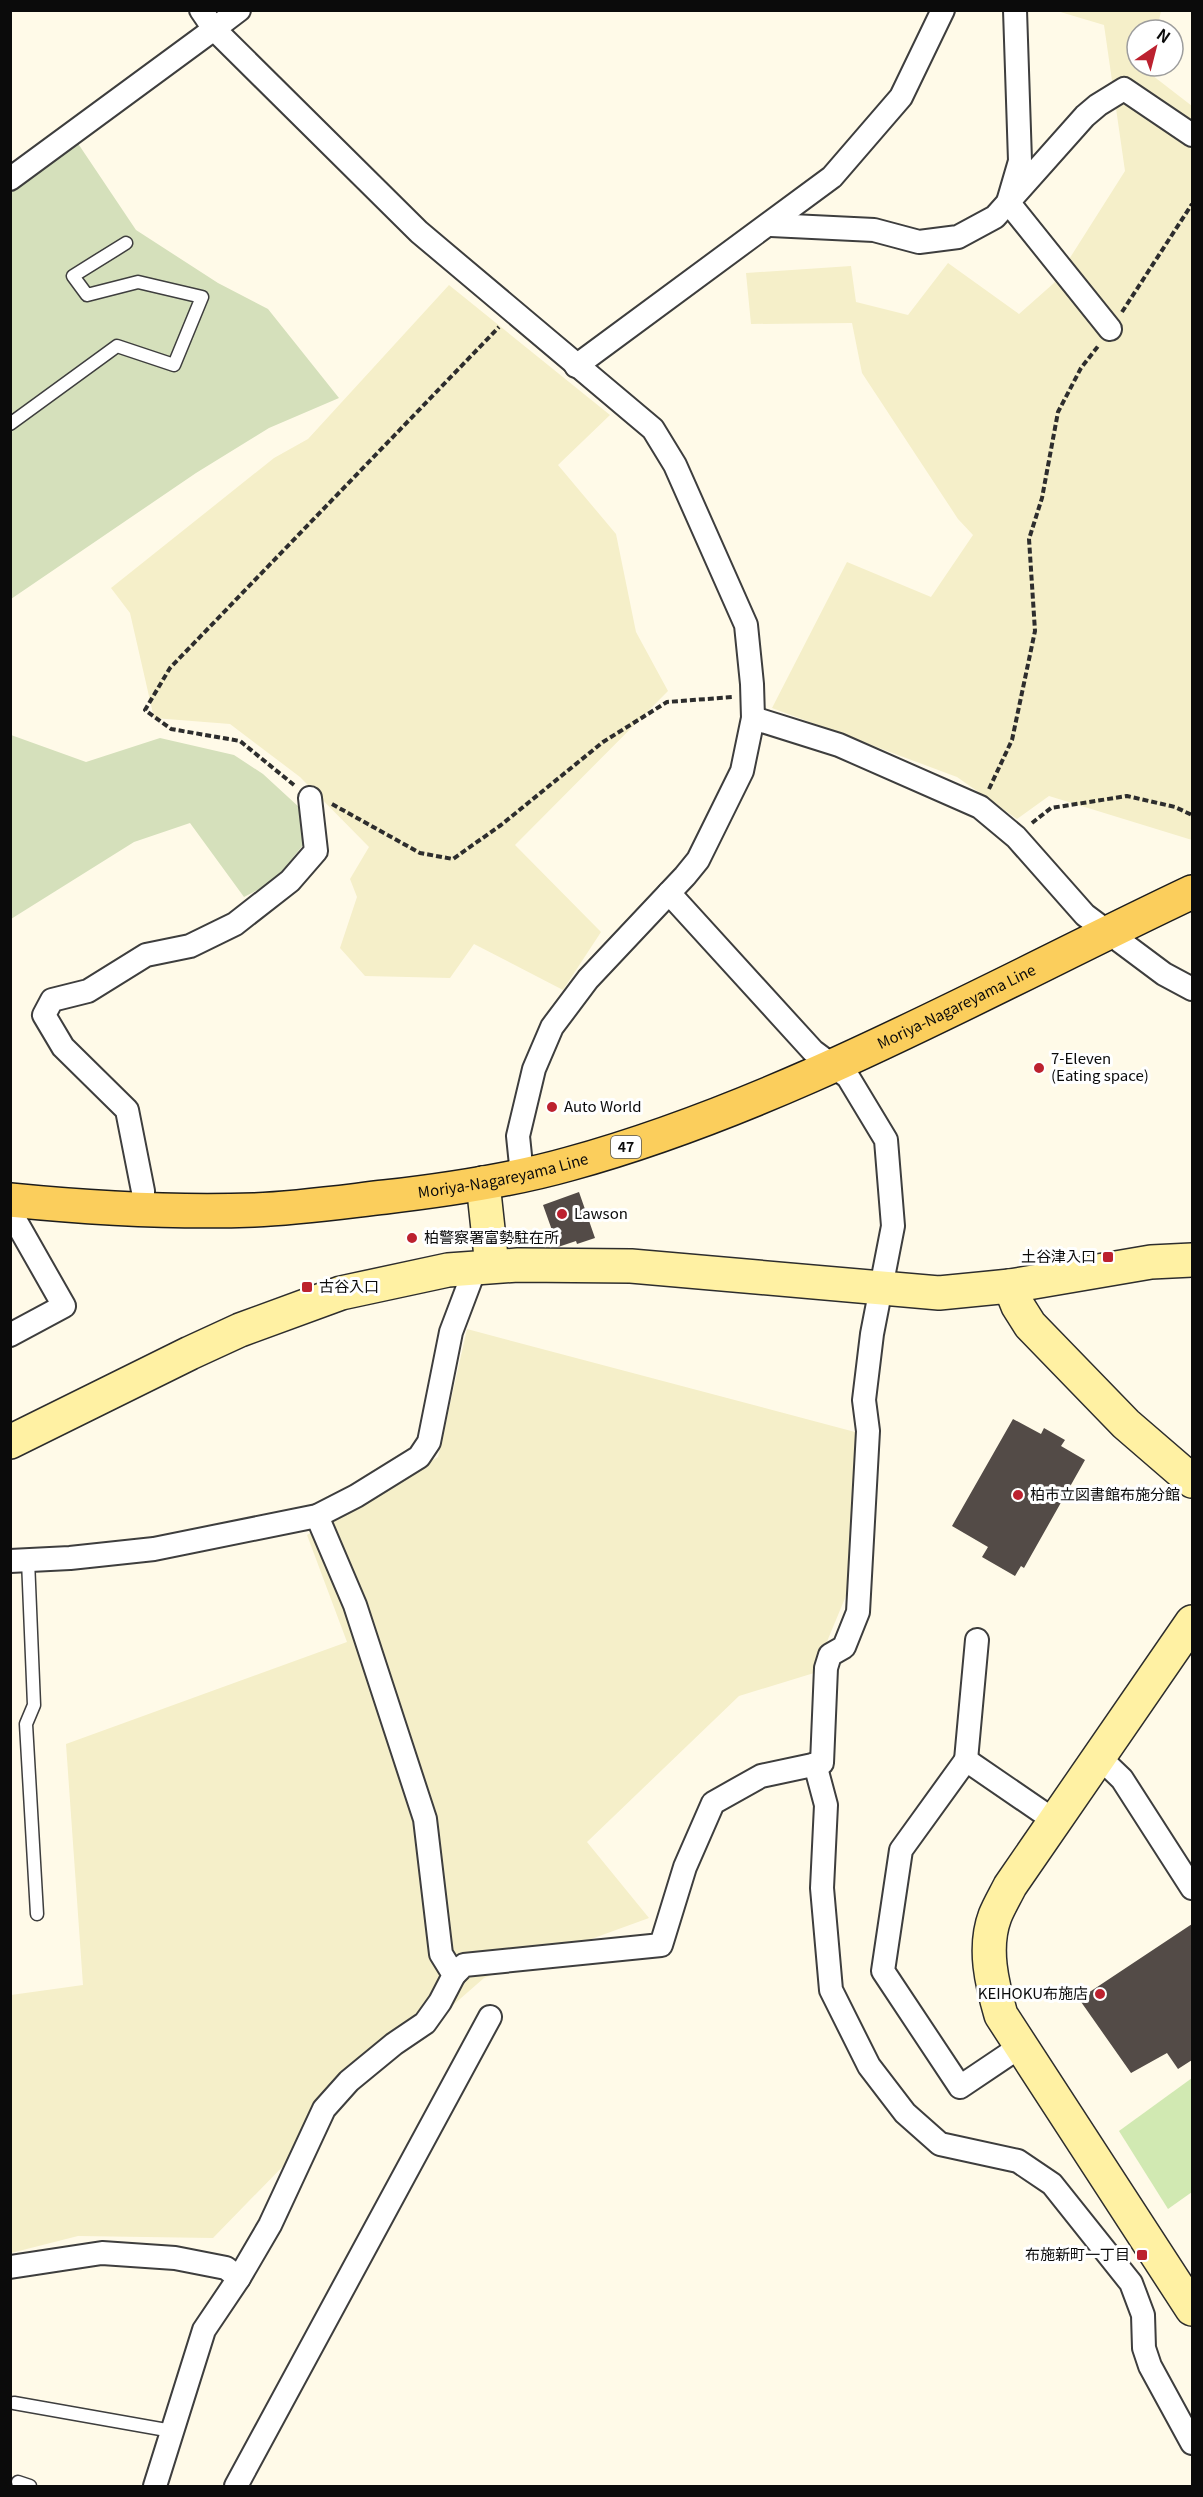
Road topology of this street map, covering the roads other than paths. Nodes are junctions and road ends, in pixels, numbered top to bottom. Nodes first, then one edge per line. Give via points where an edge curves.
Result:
1 (201, 10) edge
2 (239, 10) edge
3 (943, 10) edge
4 (1015, 10) edge
5 (214, 29) junction
6 (1192, 135) edge
7 (10, 179) edge
8 (1008, 202) junction
9 (771, 225) junction
10 (126, 243) dead end
11 (1110, 329) road end
12 (576, 366) junction
13 (10, 424) edge
14 (752, 707) junction
15 (310, 798) road end
16 (1192, 892) edge
17 (669, 893) junction
18 (1107, 932) junction
19 (1192, 989) edge
20 (830, 1065) junction
21 (522, 1175) junction
22 (483, 1183) junction
23 (10, 1200) edge
24 (143, 1210) junction
25 (10, 1211) edge
26 (1192, 1260) edge
27 (484, 1266) junction
28 (1010, 1286) junction
29 (880, 1288) junction
30 (10, 1335) edge
31 (10, 1442) edge
32 (1192, 1481) edge
33 (317, 1516) junction
34 (19, 1560) edge
35 (1192, 1622) edge
36 (977, 1640) dead end
37 (1099, 1757) junction
38 (966, 1760) junction
39 (815, 1764) junction
40 (1055, 1821) junction
41 (1192, 1888) edge
42 (37, 1914) dead end
43 (454, 1975) junction
44 (490, 2017) dead end
45 (1021, 2046) junction
46 (10, 2267) edge
47 (239, 2278) junction
48 (1192, 2309) edge
49 (14, 2403) dead end
50 (172, 2431) junction
51 (1192, 2443) edge
52 (155, 2487) edge
53 (237, 2487) edge

1 - 5 street
2 - 5 street
3 - 9 street via 901,97 832,177
4 - 8 street via 1020,161
5 - 7 street
5 - 12 street via 419,232
6 - 8 street via 1125,89 1085,116
8 - 9 street via 994,217 958,237 919,242 874,231
8 - 11 street
9 - 12 street
10 - 13 lane via 73,276 87,295 138,282 202,297 174,365 117,346
12 - 14 street via 653,429 675,465 746,625
14 - 17 street via 748,749 738,780 698,860
14 - 18 street via 980,807 1016,837 1085,915
15 - 24 street via 316,851 290,881 235,924 190,946 146,956 88,991 52,1000 44,1015 63,1047 127,1110 143,1191
16 - 18 main road, Moriya-Nagareyama Line / 47
17 - 20 street
17 - 21 street via 588,978 552,1027 534,1069 518,1136
18 - 19 street via 1164,974
18 - 20 main road, Moriya-Nagareyama Line / 47
20 - 21 main road, Moriya-Nagareyama Line / 47 via 630,1146
20 - 29 street via 848,1077 886,1140 893,1226
21 - 22 main road, Moriya-Nagareyama Line / 47
22 - 24 main road, Moriya-Nagareyama Line / 47 via 267,1209
22 - 27 street
23 - 24 main road, Moriya-Nagareyama Line / 47
25 - 30 street via 64,1306
26 - 28 street via 1151,1262
27 - 29 street via 631,1266
27 - 31 street via 341,1293 262,1322
27 - 33 street via 451,1332 429,1442 419,1457
28 - 29 street via 939,1293
28 - 32 street via 1030,1325 1109,1408
29 - 39 street via 864,1400 868,1431 858,1612 844,1647 830,1655 826,1668 822,1762
33 - 34 street via 154,1549
33 - 43 street via 355,1605 425,1819 441,1954
34 - 42 lane via 34,1705 26,1724
35 - 37 street
36 - 38 street
37 - 40 street
37 - 41 street via 1122,1779
38 - 40 street
38 - 45 street via 900,1850 883,1971 960,2087
39 - 43 street via 761,1776 713,1803 685,1867 661,1945 464,1965
39 - 51 street via 826,1805 822,1888 831,1990 869,2066 905,2113 940,2144 1018,2161 1052,2184 1131,2283 1143,2315 1144,2348 1150,2366
40 - 45 street via 1010,1886 994,1918 989,1951 992,1984 1001,2015
43 - 47 street via 426,2023 394,2043 324,2109 270,2225
44 - 53 street
45 - 48 street
46 - 47 street via 102,2253 175,2258 225,2268
47 - 50 street via 204,2330
49 - 50 lane
50 - 52 street

